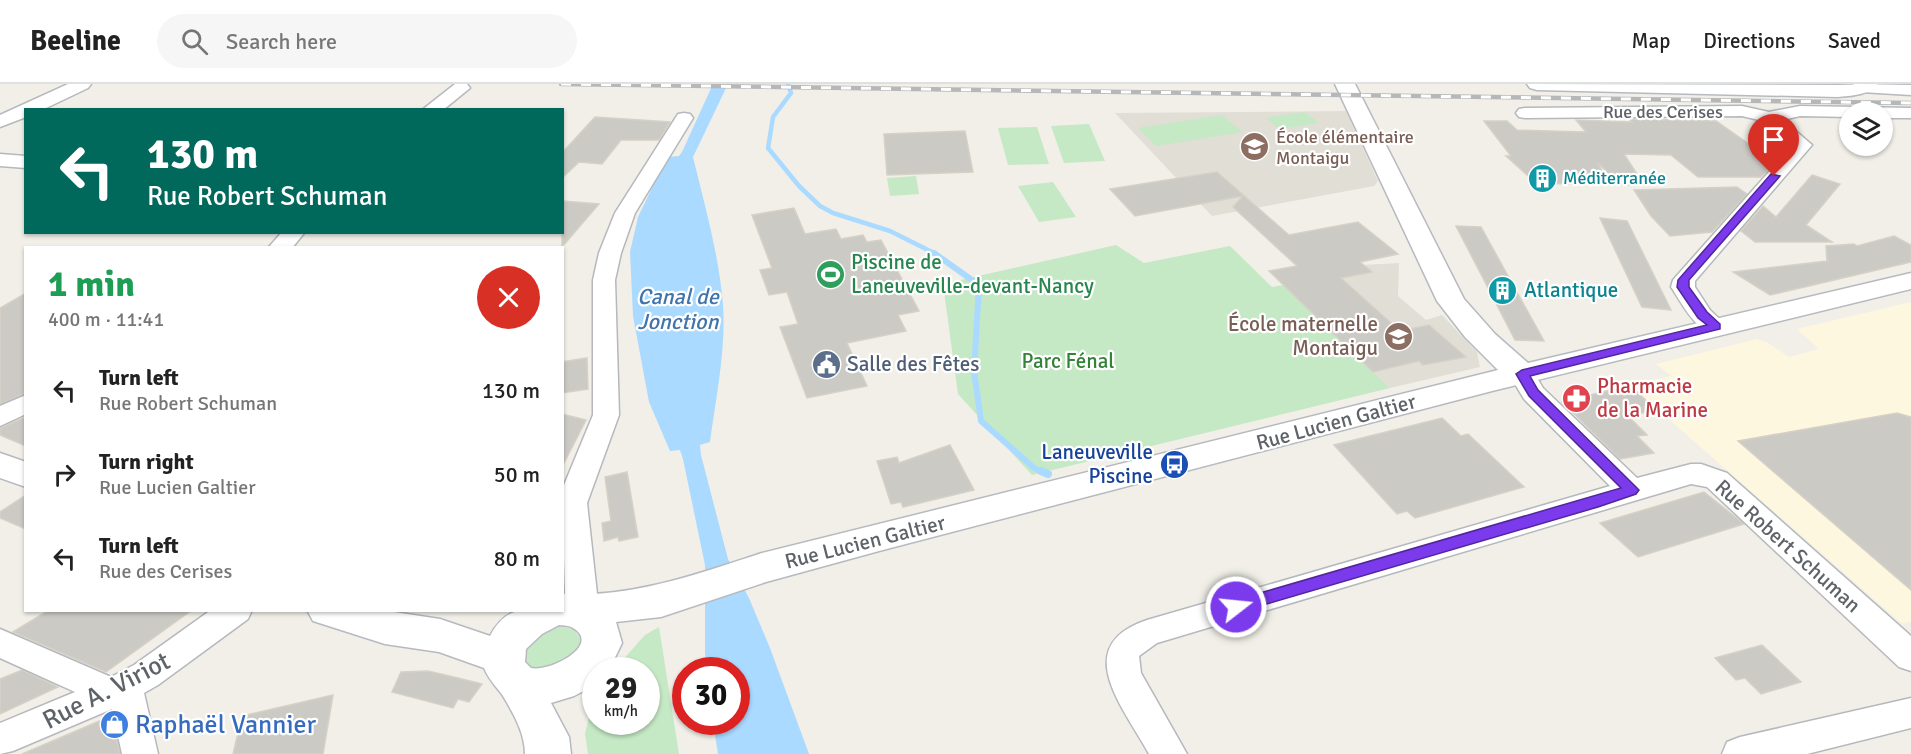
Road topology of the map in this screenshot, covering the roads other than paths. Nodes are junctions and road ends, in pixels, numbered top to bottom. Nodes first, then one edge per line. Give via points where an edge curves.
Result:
1 (1345, 84) edge
2 (1537, 84) edge
3 (1544, 84) edge
4 (77, 86) edge
5 (1864, 86) edge
6 (461, 88) dead end
7 (1911, 90) edge
8 (30, 108) edge
9 (433, 108) edge
10 (24, 111) edge
11 (1526, 112) dead end
12 (1911, 113) edge
13 (1769, 117) junction
14 (684, 118) dead end
15 (0, 122) edge
16 (0, 160) edge
17 (24, 162) edge
18 (293, 234) edge
19 (281, 246) edge
20 (1911, 281) edge
21 (1716, 327) junction
22 (1522, 374) junction
23 (24, 404) edge
24 (0, 417) edge
25 (0, 465) edge
26 (24, 474) edge
27 (1631, 490) junction
28 (233, 612) edge
29 (333, 612) edge
30 (555, 636) edge
31 (0, 643) edge
32 (1911, 657) edge
33 (112, 693) junction
34 (1911, 713) edge
35 (0, 740) edge
36 (548, 746) edge
37 (140, 754) edge
38 (1169, 754) edge
39 (1740, 754) edge

1 - 22 main road via 1450,301 1502,358
2 - 3 main road
3 - 5 main road via 1838,91
4 - 8 street
5 - 7 street
6 - 9 street
10 - 15 street
11 - 13 street, Rue des Cerises via 1742,111
12 - 13 street via 1800,111
13 - 21 street, Rue des Cerises via 1803,145 1684,280 1683,287 1702,315
14 - 30 street via 625,213 610,253 604,280 606,415 572,503 581,594
16 - 17 street
18 - 19 street
20 - 21 main road, Rue Lucien Galtier
21 - 22 main road, Rue Lucien Galtier
22 - 27 street via 1533,393
22 - 30 main road, Rue Lucien Galtier via 762,568
23 - 24 street
25 - 26 main road
27 - 32 street, Rue Robert Schuman via 1691,474 1717,480
27 - 38 street, Rue Robert Schuman via 1132,640 1123,650 1124,676
28 - 33 street, Rue A. Viriot via 161,666
29 - 30 main road via 385,628 440,636
30 - 36 main road
30 - 36 main road
31 - 33 street
33 - 35 street, Rue A. Viriot
33 - 37 street via 128,694
34 - 39 street

